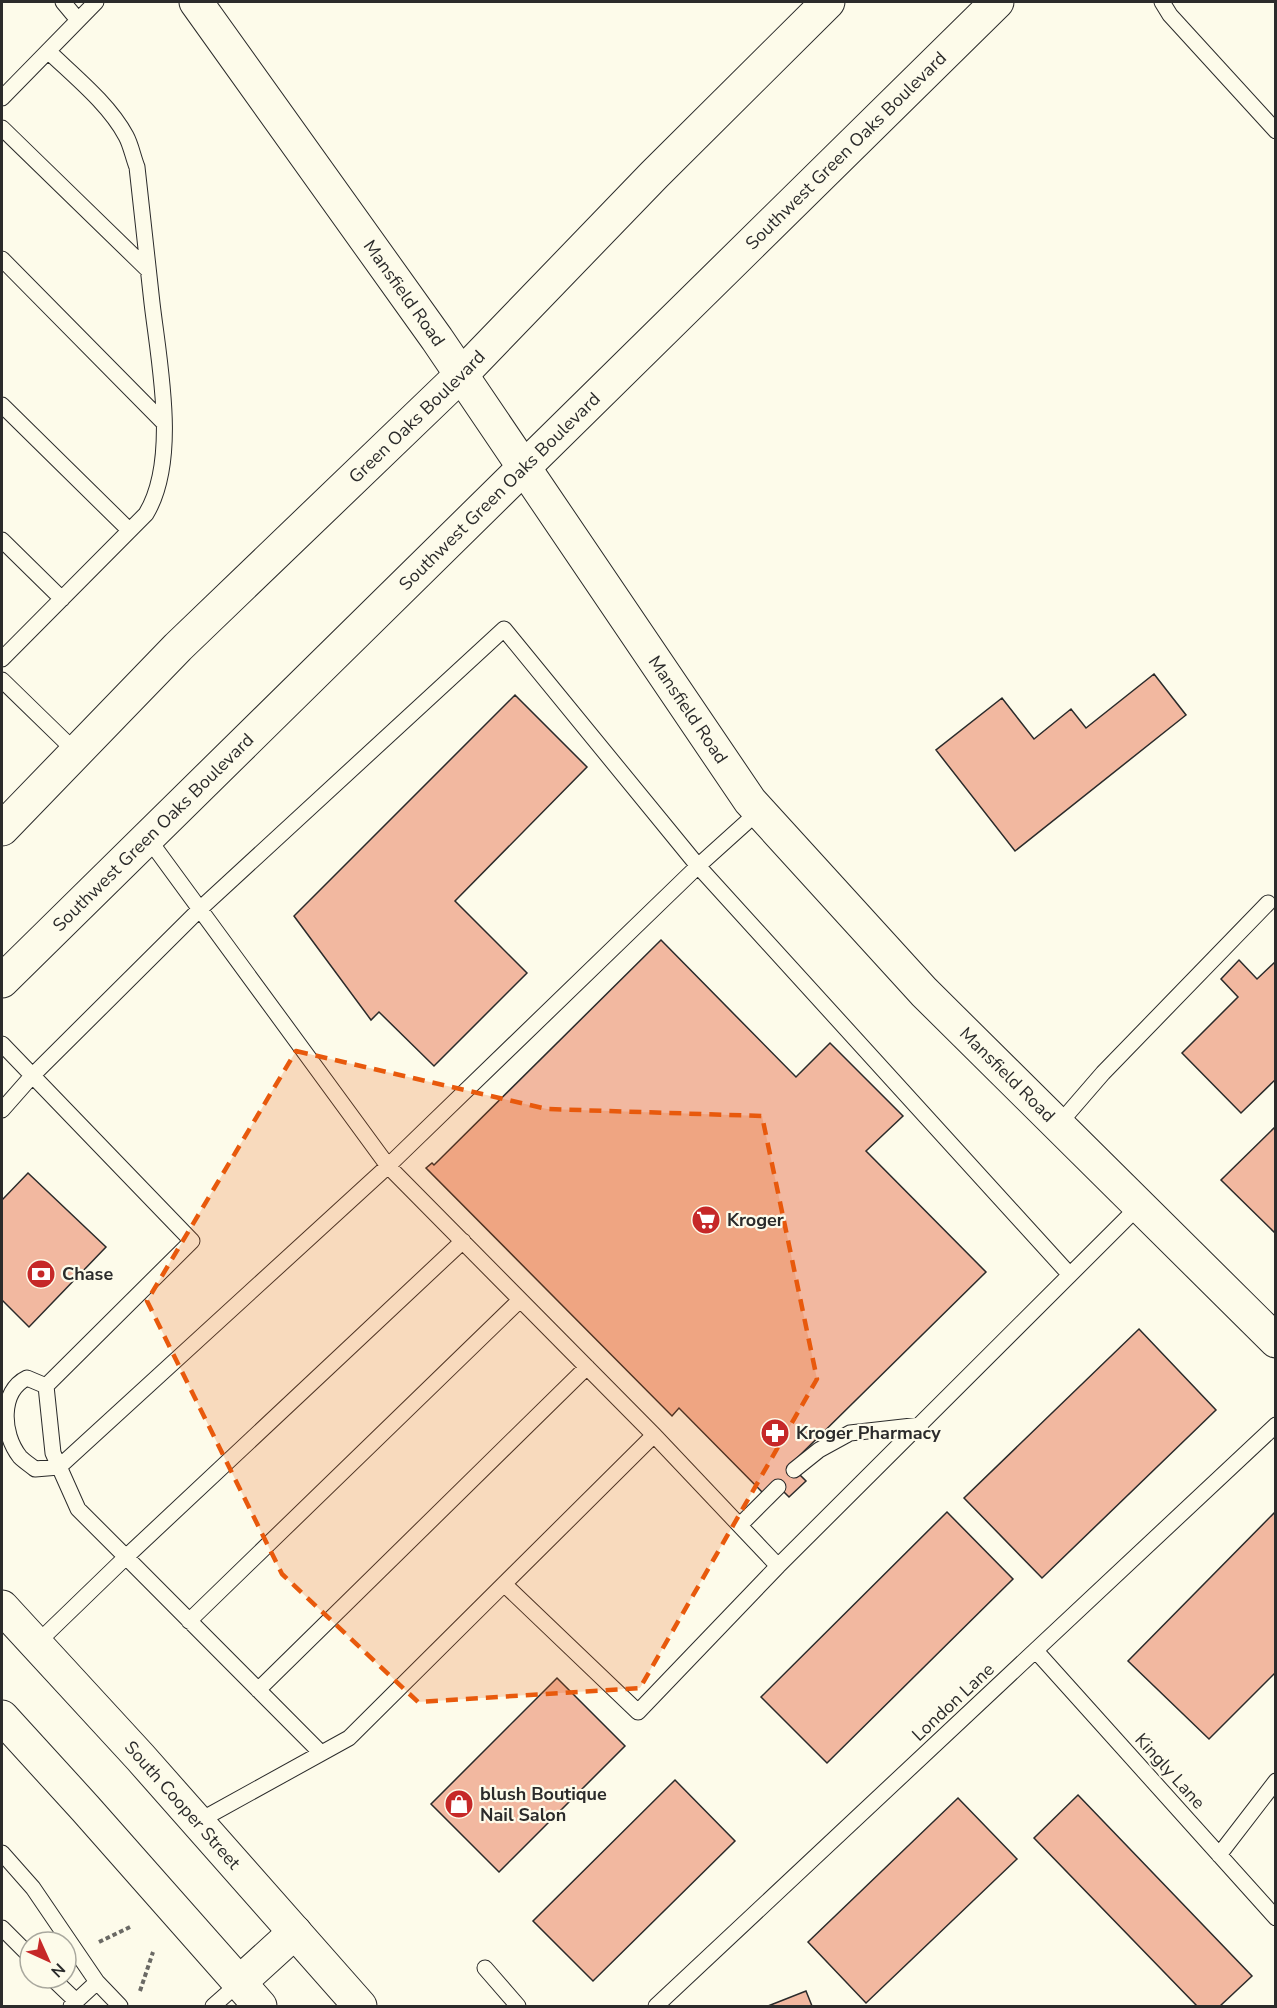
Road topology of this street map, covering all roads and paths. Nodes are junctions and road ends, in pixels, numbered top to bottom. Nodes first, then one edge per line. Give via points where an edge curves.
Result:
1 (63, 2) edge
2 (96, 2) edge
3 (196, 2) edge
4 (828, 2) edge
5 (997, 2) edge
6 (1162, 2) edge
7 (78, 20) junction
8 (48, 51) junction
9 (2, 98) edge
10 (2, 128) edge
11 (1275, 131) edge
12 (2, 259) edge
13 (148, 270) junction
14 (461, 375) junction
15 (2, 405) edge
16 (164, 423) junction
17 (523, 467) junction
18 (129, 530) junction
19 (2, 540) edge
20 (62, 599) junction
21 (2, 659) edge
22 (2, 680) edge
23 (76, 752) junction
24 (759, 811) junction
25 (2, 829) edge
26 (147, 837) junction
27 (698, 866) junction
28 (1268, 903) dead end
29 (201, 908) junction
30 (2, 981) edge
31 (2, 1044) edge
32 (32, 1076) junction
33 (2, 1110) edge
34 (1058, 1125) junction
35 (388, 1166) junction
36 (1139, 1206) junction
37 (463, 1242) junction
38 (1070, 1275) junction
39 (520, 1300) junction
40 (1275, 1341) edge
41 (586, 1367) junction
42 (46, 1386) junction
43 (2, 1409) edge
44 (921, 1425) junction
45 (1275, 1425) edge
46 (654, 1435) junction
47 (59, 1467) junction
48 (794, 1470) dead end
49 (778, 1487) dead end
50 (740, 1525) junction
51 (126, 1557) junction
52 (778, 1566) junction
53 (504, 1584) junction
54 (2, 1607) edge
55 (189, 1621) junction
56 (36, 1644) junction
57 (1036, 1651) junction
58 (258, 1690) junction
59 (2, 1717) edge
60 (321, 1753) junction
61 (1275, 1781) edge
62 (197, 1822) junction
63 (2, 1853) edge
64 (1219, 1855) junction
65 (1275, 1918) edge
66 (130, 1927) dead end
67 (2, 1928) edge
68 (295, 1932) junction
69 (18, 1944) edge
70 (94, 1944) dead end
71 (153, 1952) dead end
72 (485, 1968) dead end
73 (97, 1982) junction
74 (239, 1983) junction
75 (62, 1990) edge
76 (139, 1995) dead end
77 (74, 2004) edge
78 (120, 2007) edge
79 (213, 2007) edge
80 (260, 2007) edge
81 (360, 2007) edge
82 (518, 2007) edge
83 (656, 2007) edge

1 - 7 lane
2 - 7 lane
3 - 14 main road, Mansfield Road
4 - 14 main road, Green Oaks Boulevard
5 - 17 main road, Southwest Green Oaks Boulevard
6 - 11 lane
7 - 8 lane
8 - 9 lane
8 - 13 lane via 96,98 127,137 136,167
10 - 13 lane
12 - 16 lane
13 - 16 lane
14 - 17 main road, Mansfield Road
14 - 23 main road, Green Oaks Boulevard via 178,647
15 - 18 lane
16 - 18 lane via 164,459 154,501
17 - 24 main road, Mansfield Road
17 - 26 main road, Southwest Green Oaks Boulevard
18 - 20 lane
19 - 20 lane
20 - 21 lane
22 - 23 lane
23 - 25 main road, Green Oaks Boulevard
24 - 27 lane
24 - 34 main road, Mansfield Road via 924,992
26 - 29 lane
26 - 30 main road, Southwest Green Oaks Boulevard
27 - 29 lane via 504,629
27 - 35 lane
27 - 38 lane
28 - 34 lane via 1103,1073
29 - 32 lane
29 - 35 lane
31 - 32 lane
32 - 33 lane
32 - 42 lane via 192,1241
34 - 36 main road, Mansfield Road
35 - 37 lane
35 - 47 lane
36 - 38 lane
36 - 40 main road, Mansfield Road
37 - 39 lane
37 - 51 lane
38 - 44 lane
39 - 41 lane
39 - 55 lane
41 - 46 lane
41 - 58 lane
42 - 43 lane via 27,1378 16,1382
42 - 47 lane via 53,1453
43 - 47 lane via 9,1437 20,1457 35,1469
44 - 48 lane via 850,1432
44 - 52 lane
45 - 57 lane, London Lane
46 - 50 lane
46 - 53 lane
47 - 51 lane via 78,1509
49 - 50 lane
50 - 52 lane
51 - 55 lane
51 - 56 lane
52 - 53 lane via 638,1712
53 - 60 lane via 349,1738
54 - 56 main road, South Cooper Street
55 - 58 lane
56 - 62 main road, South Cooper Street
57 - 64 lane, Kingly Lane
57 - 83 lane, London Lane
58 - 60 lane
59 - 74 main road
60 - 62 lane
61 - 64 lane
62 - 68 main road, South Cooper Street
63 - 73 lane via 33,1888
64 - 65 lane, Kingly Lane
66 - 70 path
67 - 69 lane
68 - 74 main road
68 - 81 main road, South Cooper Street
71 - 76 path
72 - 82 lane
73 - 77 lane
73 - 78 lane
74 - 79 lane
74 - 80 main road
75 - 77 lane

